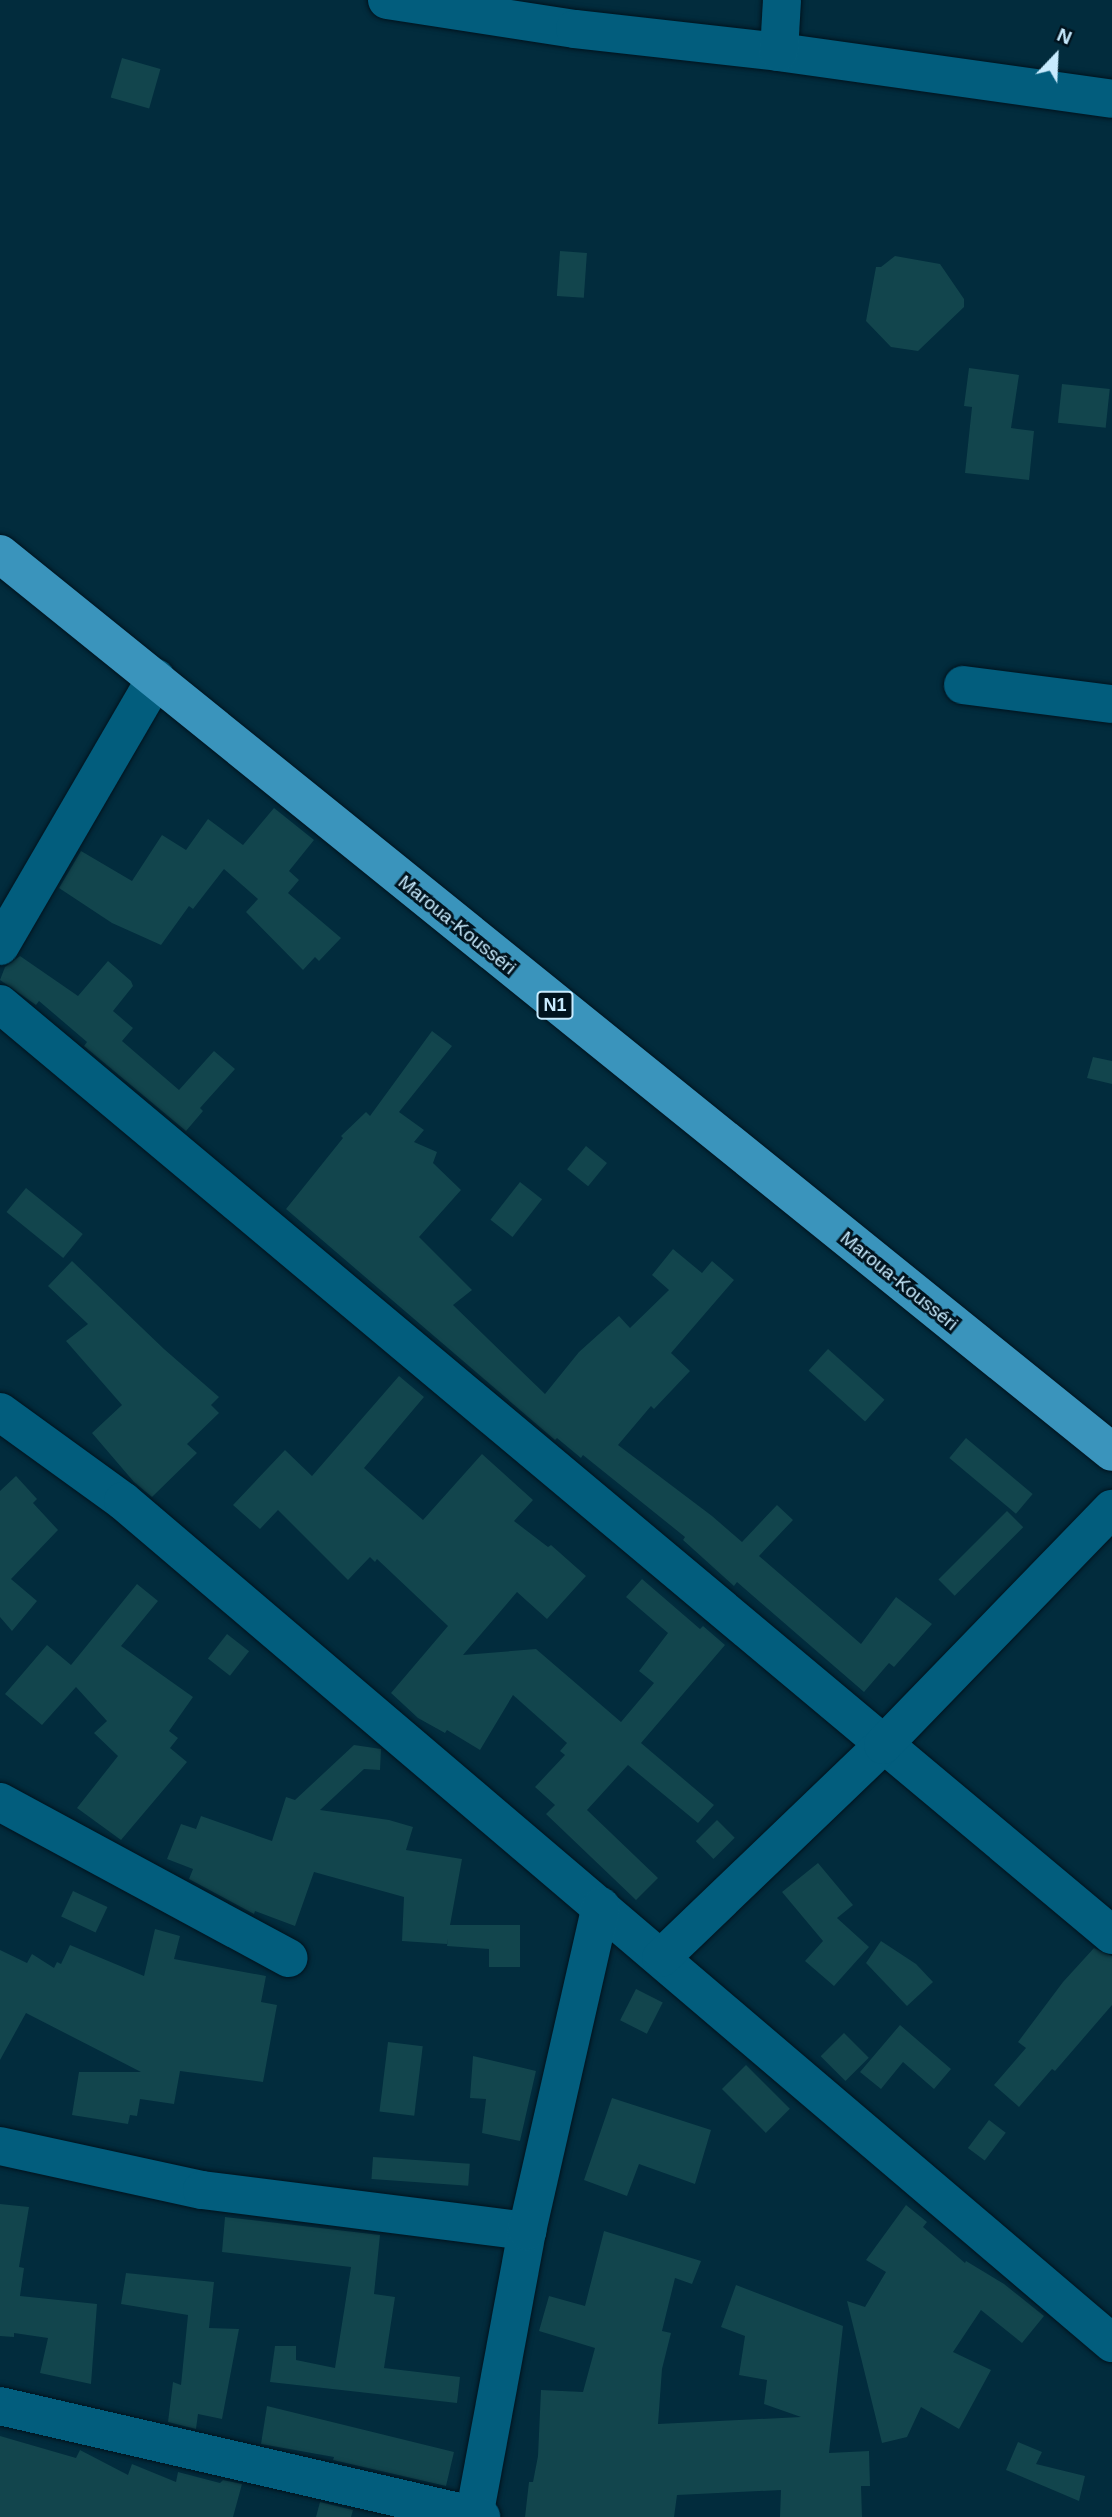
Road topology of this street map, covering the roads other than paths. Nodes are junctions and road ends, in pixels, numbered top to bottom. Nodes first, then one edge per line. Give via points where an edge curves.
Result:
1 (387, 0) edge
2 (782, 0) edge
3 (779, 52) junction
4 (1112, 99) edge
5 (0, 554) edge
6 (156, 678) junction
7 (963, 685) dead end
8 (1112, 704) edge
9 (0, 946) edge
10 (0, 1004) edge
11 (0, 1412) edge
12 (1112, 1452) edge
13 (1112, 1509) edge
14 (883, 1745) junction
15 (0, 1802) edge
16 (601, 1906) junction
17 (1112, 1935) edge
18 (289, 1958) dead end
19 (661, 1958) junction
20 (0, 2146) edge
21 (527, 2231) junction
22 (1112, 2343) edge
23 (0, 2406) edge
24 (477, 2516) edge

1 - 3 street via 575,29
2 - 3 street
3 - 4 street
5 - 6 highway, Maroua-Kousséri / N1
6 - 9 street
6 - 12 highway, Maroua-Kousséri / N1 via 475,941
7 - 8 street
10 - 14 street
11 - 16 street via 123,1501
13 - 14 street
14 - 17 street
14 - 19 street
15 - 18 street
16 - 19 street
16 - 21 street
19 - 22 street
20 - 21 street via 202,2190
21 - 24 street
23 - 24 street

